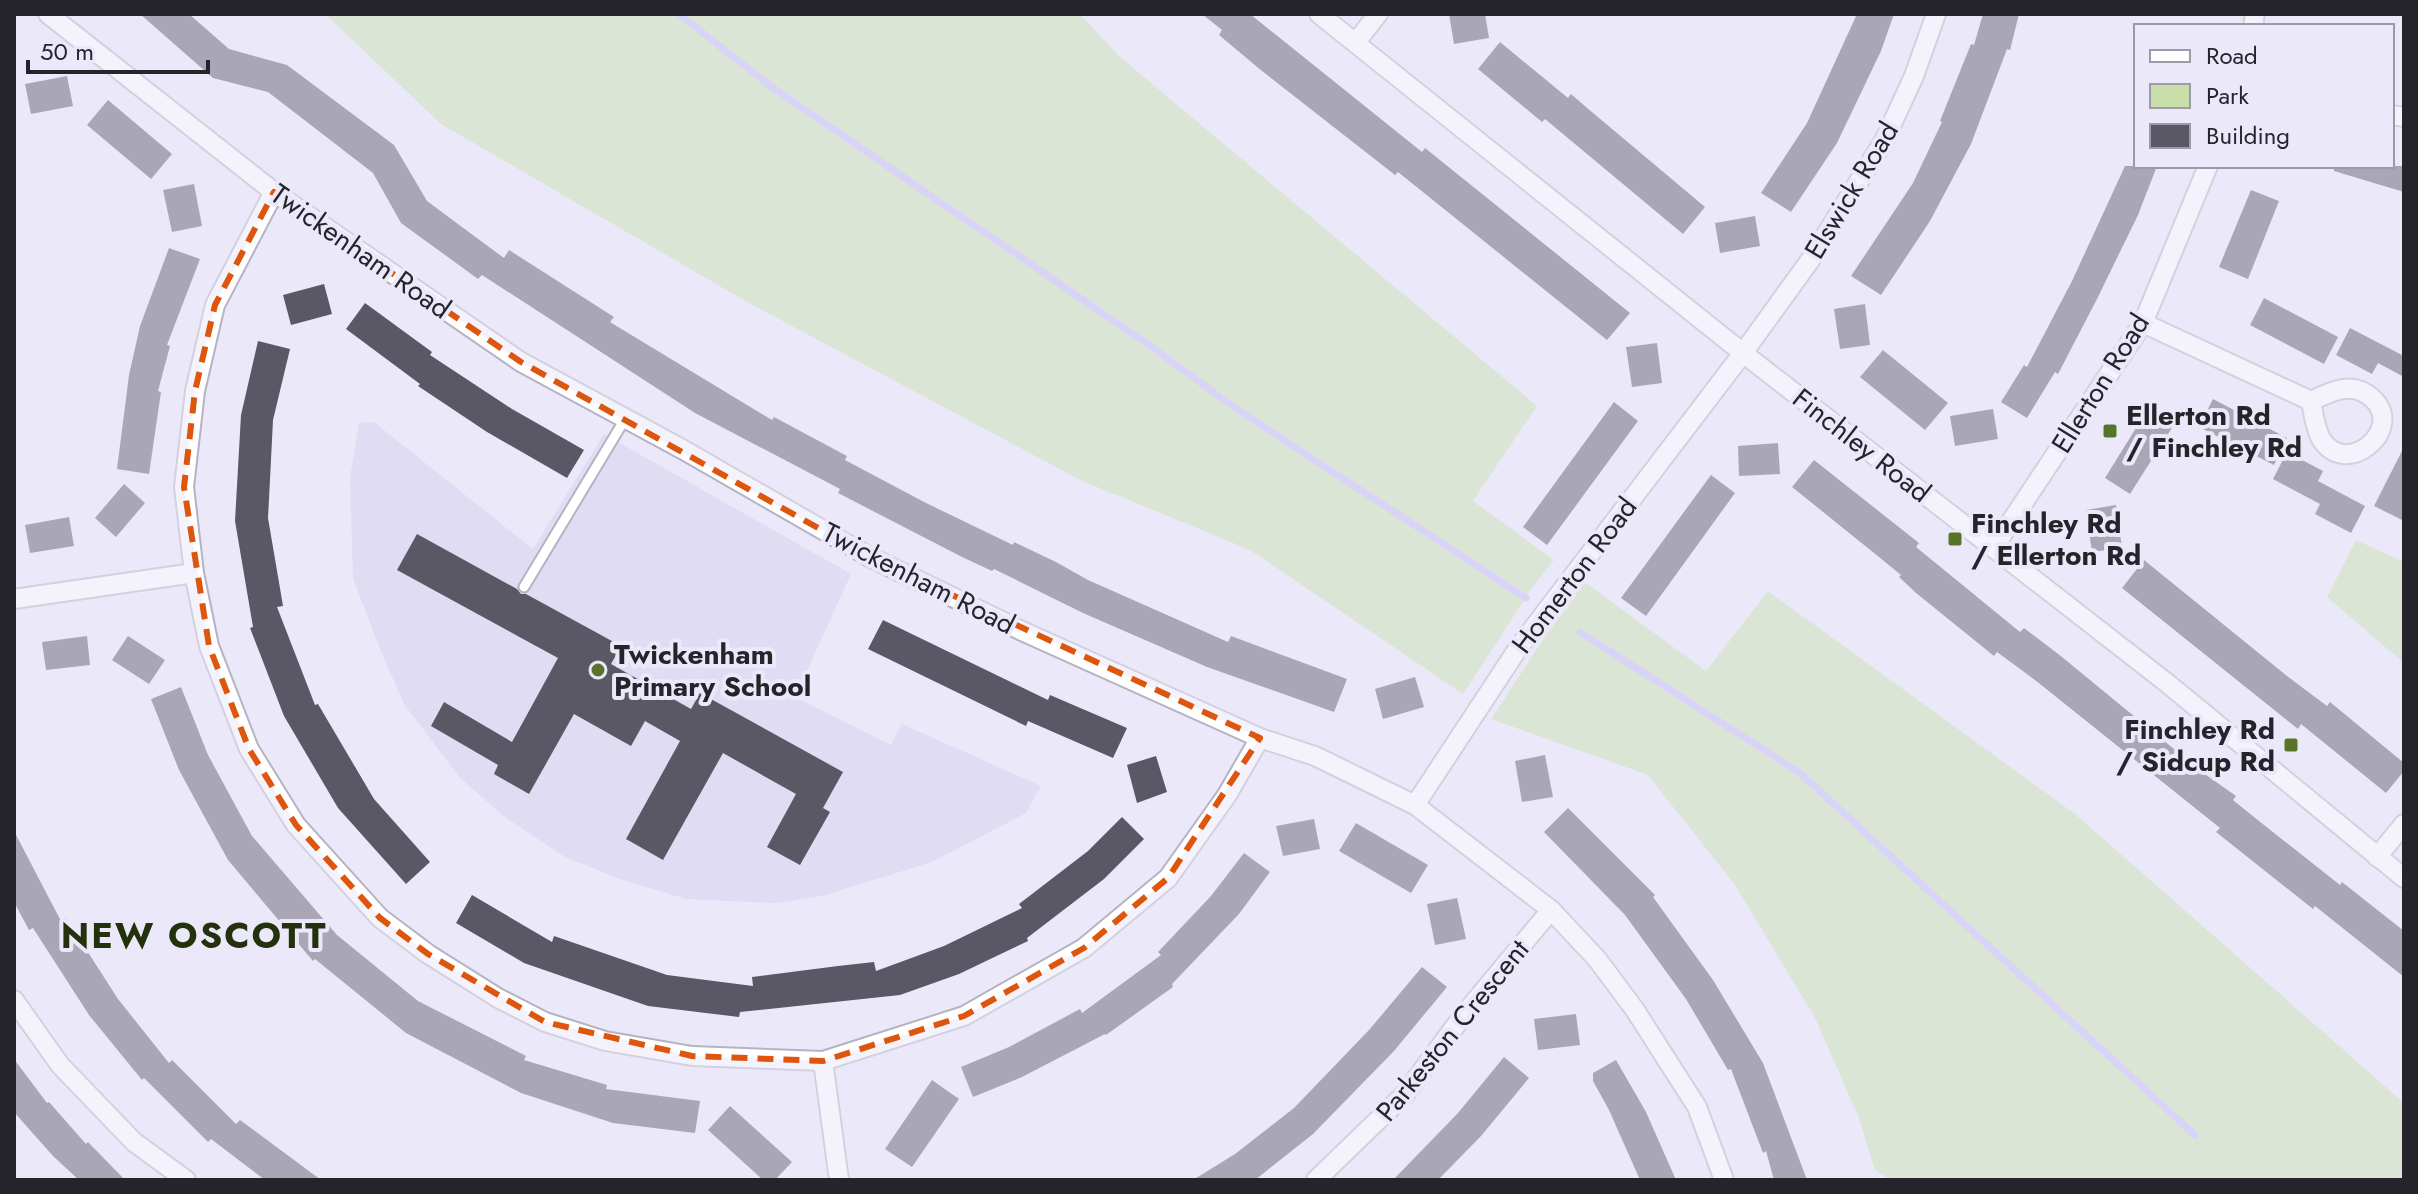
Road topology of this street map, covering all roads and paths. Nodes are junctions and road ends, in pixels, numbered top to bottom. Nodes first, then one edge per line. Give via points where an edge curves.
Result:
1 (48, 14) edge
2 (1319, 14) edge
3 (1378, 14) edge
4 (1936, 14) edge
5 (1356, 42) junction
6 (2207, 168) edge
7 (274, 192) junction
8 (2143, 323) junction
9 (1743, 353) junction
10 (2311, 401) dead end
11 (625, 419) junction
12 (1994, 547) junction
13 (194, 573) junction
14 (524, 587) dead end
15 (14, 599) edge
16 (1260, 738) junction
17 (1415, 805) junction
18 (2404, 824) edge
19 (2377, 857) junction
20 (2404, 878) edge
21 (1551, 910) junction
22 (14, 1000) edge
23 (823, 1061) junction
24 (186, 1180) edge
25 (839, 1180) edge
26 (1316, 1180) edge
27 (1724, 1180) edge

1 - 7 street, Twickenham Road
2 - 5 street, Finchley Road
3 - 5 street
4 - 9 street, Elswick Road via 1885,139 1811,259
5 - 9 street, Finchley Road
6 - 8 street, Ellerton Road
7 - 11 street, Twickenham Road via 521,362
7 - 13 street via 215,305 195,391 184,487
8 - 10 street
8 - 12 street, Ellerton Road
9 - 12 street, Finchley Road
9 - 17 street, Homerton Road via 1519,647
11 - 14 lane
11 - 16 street, Twickenham Road via 870,557
12 - 19 street, Finchley Road
13 - 15 street
13 - 23 street via 209,646 249,749 296,825 380,918 428,954 545,1022 605,1041 692,1056
16 - 17 street, Twickenham Road via 1315,756
16 - 23 street via 1168,878 1084,948 964,1016
17 - 21 street, Twickenham Road
18 - 19 street
19 - 20 street, Finchley Road
21 - 26 street, Parkeston Crescent via 1405,1094
21 - 27 street, Twickenham Road via 1597,959 1651,1034 1697,1107
22 - 24 street via 81,1087 134,1142
23 - 25 street

